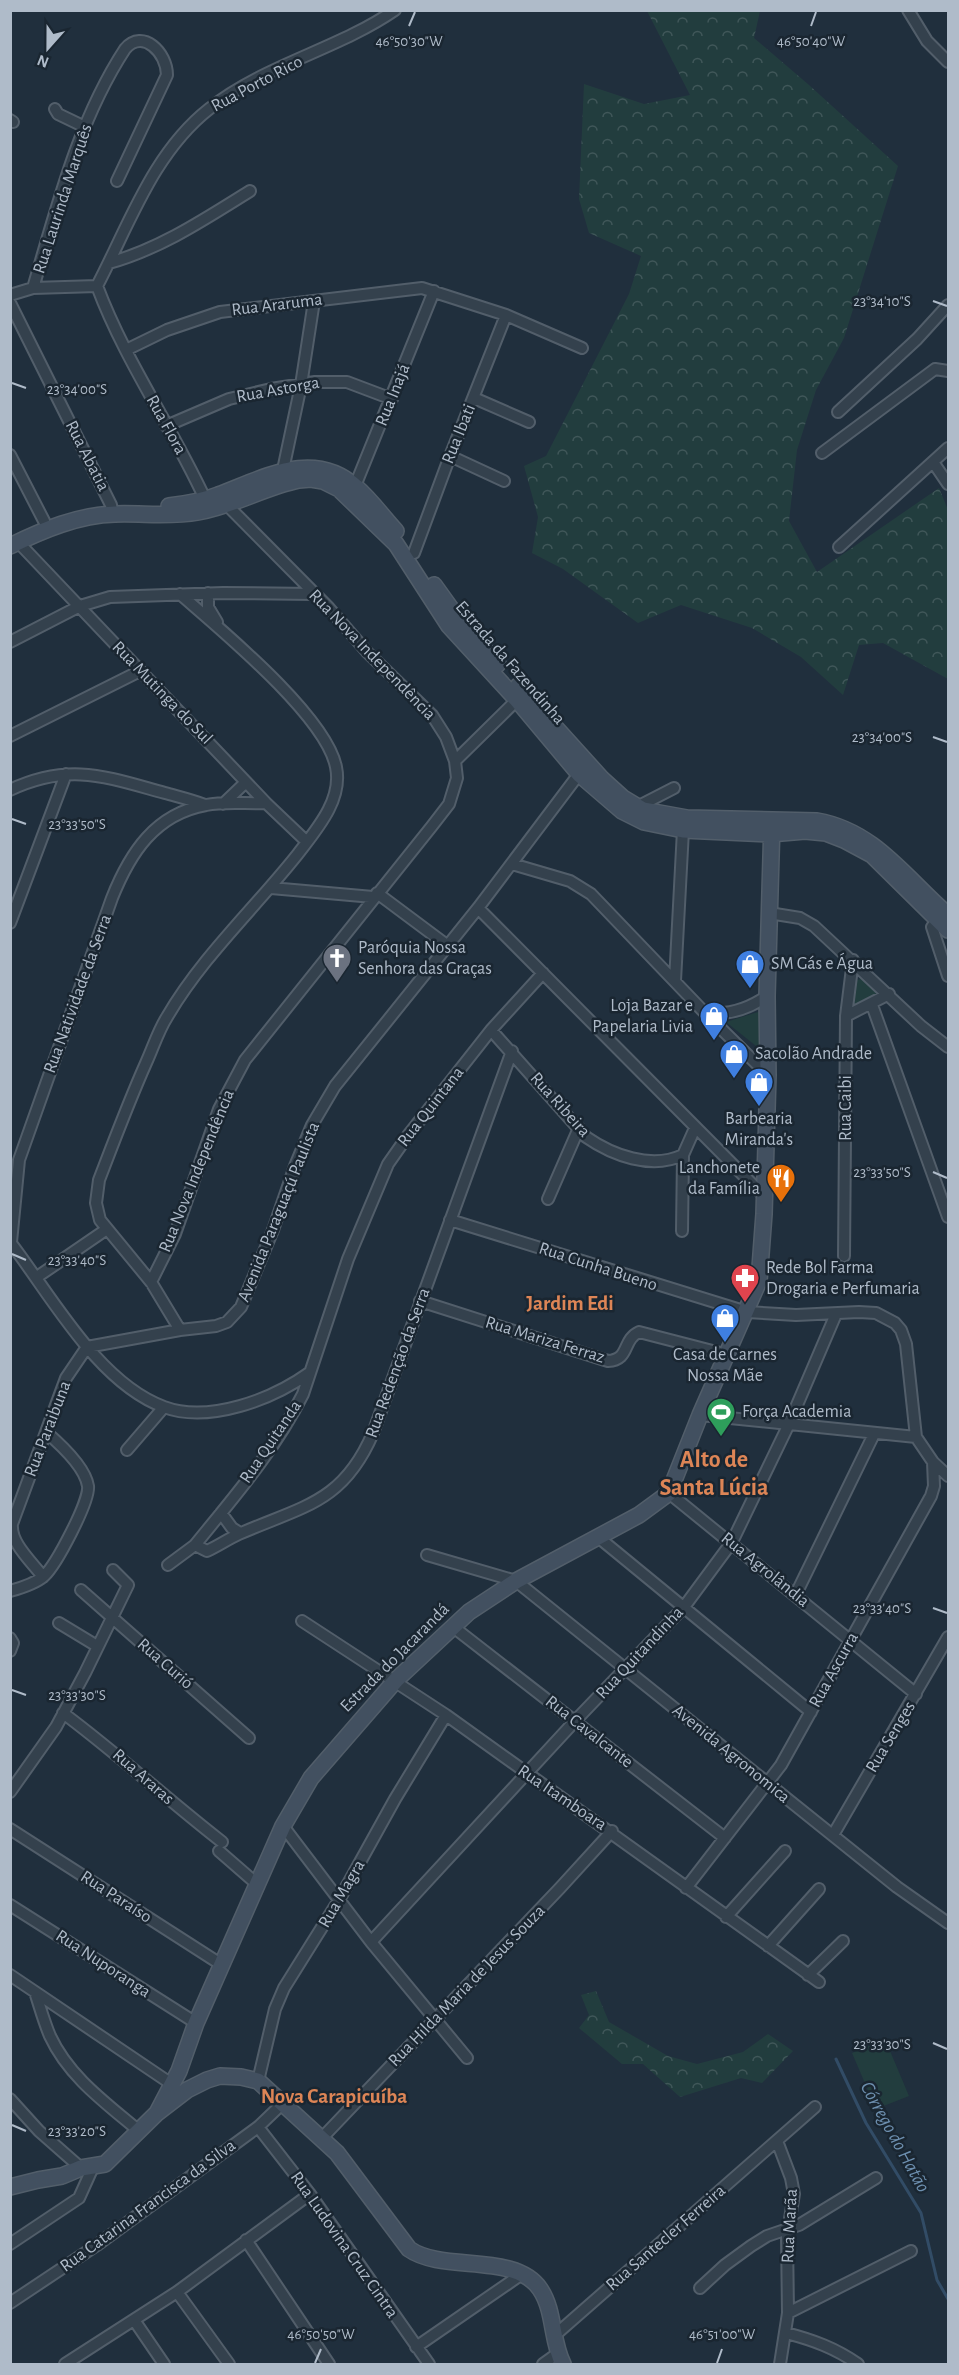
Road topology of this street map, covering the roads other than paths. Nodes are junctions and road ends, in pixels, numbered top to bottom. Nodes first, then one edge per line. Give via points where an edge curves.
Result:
1 (395, 10) edge
2 (908, 10) edge
3 (948, 62) edge
4 (55, 109) dead end
5 (85, 127) junction
6 (117, 181) dead end
7 (250, 191) dead end
8 (109, 263) junction
9 (97, 286) junction
10 (33, 288) junction
11 (434, 291) junction
12 (10, 295) edge
13 (314, 301) junction
14 (10, 303) edge
15 (948, 305) edge
16 (506, 315) junction
17 (582, 348) dead end
18 (126, 350) junction
19 (948, 371) edge
20 (301, 385) junction
21 (474, 398) junction
22 (392, 399) junction
23 (838, 412) dead end
24 (530, 422) dead end
25 (166, 426) junction
26 (948, 448) edge
27 (822, 453) dead end
28 (10, 455) edge
29 (450, 456) junction
30 (933, 462) junction
31 (283, 470) junction
32 (504, 481) dead end
33 (948, 484) edge
34 (351, 490) junction
35 (216, 500) junction
36 (112, 509) junction
37 (44, 521) junction
38 (13, 541) edge
39 (838, 547) dead end
40 (414, 553) junction
41 (301, 581) junction
42 (208, 593) junction
43 (184, 594) junction
44 (291, 594) junction
45 (314, 594) junction
46 (80, 606) junction
47 (221, 627) junction
48 (10, 642) edge
49 (140, 671) junction
50 (517, 700) junction
51 (10, 736) edge
52 (455, 761) junction
53 (583, 768) junction
54 (66, 774) junction
55 (246, 782) junction
56 (674, 788) dead end
57 (10, 790) edge
58 (165, 793) junction
59 (266, 803) junction
60 (223, 804) junction
61 (205, 805) junction
62 (637, 807) junction
63 (179, 815) junction
64 (771, 828) junction
65 (683, 830) junction
66 (307, 842) junction
67 (512, 864) junction
68 (271, 888) junction
69 (375, 895) junction
70 (478, 908) junction
71 (769, 913) junction
72 (943, 915) edge
73 (10, 923) edge
74 (948, 930) edge
75 (448, 946) junction
76 (853, 960) junction
77 (543, 973) junction
78 (948, 976) edge
79 (675, 981) junction
80 (889, 994) junction
81 (767, 996) junction
82 (872, 1005) junction
83 (704, 1012) junction
84 (846, 1016) junction
85 (491, 1030) junction
86 (948, 1047) edge
87 (512, 1051) junction
88 (768, 1075) junction
89 (579, 1128) junction
90 (695, 1128) junction
91 (683, 1155) junction
92 (764, 1196) junction
93 (548, 1199) dead end
94 (948, 1217) edge
95 (450, 1220) junction
96 (107, 1229) junction
97 (682, 1231) dead end
98 (11, 1242) edge
99 (844, 1256) dead end
100 (348, 1259) joint
101 (37, 1276) junction
102 (151, 1282) junction
103 (420, 1301) junction
104 (747, 1312) junction
105 (836, 1314) junction
106 (180, 1330) junction
107 (87, 1347) junction
108 (728, 1354) junction
109 (309, 1372) junction
110 (164, 1407) junction
111 (700, 1415) junction
112 (788, 1426) junction
113 (46, 1432) junction
114 (874, 1434) junction
115 (916, 1437) junction
116 (127, 1450) dead end
117 (933, 1462) junction
118 (948, 1476) edge
119 (669, 1493) junction
120 (221, 1513) junction
121 (240, 1533) junction
122 (598, 1537) junction
123 (732, 1542) junction
124 (195, 1545) junction
125 (427, 1555) dead end
126 (168, 1565) dead end
127 (113, 1570) dead end
128 (43, 1577) junction
129 (516, 1581) junction
130 (81, 1590) dead end
131 (10, 1591) edge
132 (795, 1594) junction
133 (684, 1607) junction
134 (111, 1617) junction
135 (302, 1621) dead end
136 (59, 1623) dead end
137 (452, 1626) junction
138 (948, 1637) edge
139 (10, 1638) edge
140 (850, 1640) junction
141 (97, 1646) junction
142 (10, 1651) edge
143 (626, 1669) junction
144 (396, 1680) junction
145 (916, 1694) junction
146 (811, 1712) junction
147 (63, 1713) junction
148 (446, 1715) junction
149 (575, 1720) junction
150 (249, 1738) dead end
151 (527, 1774) junction
152 (769, 1784) junction
153 (10, 1792) edge
154 (283, 1826) junction
155 (10, 1828) edge
156 (612, 1831) junction
157 (833, 1835) junction
158 (725, 1838) junction
159 (785, 1851) dead end
160 (258, 1885) junction
161 (686, 1888) junction
162 (819, 1889) dead end
163 (339, 1900) junction
164 (10, 1905) edge
165 (726, 1917) junction
166 (948, 1923) edge
167 (843, 1941) dead end
168 (371, 1942) junction
169 (768, 1946) junction
170 (222, 1965) junction
171 (10, 1975) edge
172 (808, 1975) junction
173 (819, 1982) dead end
174 (35, 1992) junction
175 (435, 2020) junction
176 (196, 2023) junction
177 (467, 2058) dead end
178 (258, 2081) junction
179 (173, 2085) junction
180 (10, 2099) edge
181 (282, 2104) junction
182 (815, 2107) dead end
183 (157, 2113) junction
184 (258, 2127) junction
185 (139, 2131) junction
186 (322, 2138) junction
187 (777, 2141) junction
188 (58, 2149) junction
189 (87, 2168) junction
190 (62, 2176) junction
191 (876, 2178) dead end
192 (10, 2187) edge
193 (310, 2194) junction
194 (788, 2228) junction
195 (246, 2240) junction
196 (10, 2244) edge
197 (911, 2251) dead end
198 (522, 2274) junction
199 (700, 2288) dead end
200 (177, 2292) junction
201 (10, 2303) edge
202 (788, 2313) junction
203 (134, 2320) junction
204 (786, 2334) junction
205 (554, 2336) junction
206 (416, 2347) junction
207 (560, 2359) edge
208 (65, 2364) edge
209 (164, 2364) edge
210 (228, 2364) edge
211 (329, 2364) edge
212 (429, 2364) edge
213 (543, 2364) edge
214 (780, 2364) edge
215 (858, 2364) edge

1 - 8 street, Rua Porto Rico via 356,34 239,90 194,122 177,139 152,177
2 - 3 street via 927,41
4 - 5 street
5 - 6 street, Rua Laurinda Marquês via 129,44 146,43 159,50 167,65 167,75
5 - 10 street, Rua Laurinda Marquês
7 - 8 street via 165,241
8 - 9 street, Rua Porto Rico
9 - 10 street
9 - 18 street, Rua Flora
10 - 12 street
11 - 13 street, Rua Araruma via 412,288
11 - 16 street, Rua Araruma
11 - 22 street, Rua Inajá
13 - 18 street, Rua Araruma via 220,312 167,330
13 - 20 street
14 - 36 street, Rua Abatia
15 - 23 street
16 - 17 street, Rua Araruma
16 - 21 street, Rua Ibati
18 - 25 street, Rua Flora
19 - 27 street via 935,369
20 - 22 street, Rua Astorga via 347,382
20 - 25 street, Rua Astorga via 229,399
20 - 31 street
21 - 24 street
21 - 29 street, Rua Ibati
22 - 34 street, Rua Inajá
25 - 35 street, Rua Flora via 192,470
26 - 30 street
28 - 37 street
29 - 32 street
29 - 40 street, Rua Ibati
30 - 33 street
30 - 39 street
31 - 34 main road, Estrada da Fazendinha via 327,471
31 - 35 main road, Estrada da Fazendinha
34 - 35 main road, Estrada da Fazendinha via 310,479
34 - 40 main road, Estrada da Fazendinha
34 - 50 main road, Estrada da Fazendinha via 396,544 449,626
35 - 36 main road, Estrada da Fazendinha
35 - 36 main road, Estrada da Fazendinha via 206,510 171,515
35 - 41 street, Rua Nova Independência
36 - 37 main road, Estrada da Fazendinha via 78,510
36 - 38 main road, Estrada da Fazendinha
37 - 38 main road, Estrada da Fazendinha
38 - 46 street, Rua Mutinga do Sul
40 - 53 main road, Estrada da Fazendinha via 457,617
41 - 44 street
41 - 45 street, Rua Nova Independência
42 - 43 street
42 - 44 street
42 - 47 street via 208,607
43 - 46 street via 110,597
43 - 47 street
44 - 45 street
45 - 52 street, Rua Nova Independência via 432,716
46 - 48 street
46 - 49 street, Rua Mutinga do Sul
47 - 66 street via 294,702 328,743 334,757 338,778 334,796
49 - 51 street
49 - 55 street, Rua Mutinga do Sul
50 - 52 street
50 - 53 main road, Estrada da Fazendinha
52 - 69 street, Rua Nova Independência via 457,778 449,804
53 - 62 main road, Estrada da Fazendinha
53 - 65 main road, Estrada da Fazendinha via 633,818
53 - 67 street, Avenida Paraguaçú Paulista
54 - 57 street via 41,777
54 - 58 street via 94,774
54 - 73 street
55 - 59 street, Rua Mutinga do Sul
55 - 60 street
56 - 62 street
58 - 61 street
58 - 63 street
59 - 60 street, Rua Natividade da Serra
59 - 66 street, Rua Mutinga do Sul
60 - 61 street, Rua Natividade da Serra
61 - 63 street, Rua Natividade da Serra
62 - 64 main road, Estrada da Fazendinha via 672,817
63 - 98 street, Rua Natividade da Serra via 141,842 117,886 19,1160
64 - 65 main road, Estrada da Fazendinha
64 - 71 main road
64 - 72 main road, Estrada da Fazendinha via 817,821 852,832 894,861
65 - 79 street
66 - 68 street
67 - 70 street, Avenida Paraguaçú Paulista
67 - 79 street via 570,882 591,894
68 - 69 street
68 - 96 street via 211,955 166,1018 99,1180 97,1212
69 - 75 street
69 - 102 street, Rua Nova Independência via 245,1060 219,1109 175,1234
70 - 75 street, Avenida Paraguaçú Paulista
70 - 77 street
71 - 76 street via 800,918
71 - 81 main road
72 - 74 main road, Estrada da Fazendinha
72 - 78 street via 932,927
75 - 106 street, Avenida Paraguaçú Paulista via 335,1086 318,1114 242,1307 227,1322
76 - 80 street
76 - 84 street, Rua Caibi
77 - 85 street, Rua Quintana
77 - 90 street
79 - 83 street
80 - 82 street
80 - 86 street
81 - 83 street via 732,1013
81 - 88 main road
82 - 84 street
82 - 94 street
83 - 88 street
84 - 99 street, Rua Caibi
85 - 87 street, Rua Ribeira
85 - 100 street, Rua Quintana via 395,1151
87 - 89 street, Rua Ribeira
87 - 95 street, Rua Redenção da Serra
88 - 92 main road
89 - 91 street, Rua Ribeira via 586,1137 616,1154 660,1161
89 - 93 street
90 - 91 street
90 - 92 street
91 - 97 street
92 - 104 main road via 759,1281
95 - 103 street, Rua Redenção da Serra
95 - 104 street, Rua Cunha Bueno
96 - 101 street
96 - 102 street
98 - 101 street
100 - 109 street, Rua Quitanda
101 - 107 street
102 - 106 street
103 - 108 street, Rua Mariza Ferraz via 608,1361 619,1360 632,1336 639,1332
103 - 121 street, Rua Redenção da Serra via 373,1433 344,1482 314,1503
104 - 105 street, Rua Cunha Bueno via 778,1316
104 - 108 main road
105 - 112 street, Rua Quitandinha
105 - 115 street, Rua Cunha Bueno via 876,1313 901,1330 909,1362
106 - 107 street, Avenida Paraguaçú Paulista
107 - 110 street via 110,1372
107 - 113 street, Rua Paraibuna via 66,1378
108 - 111 main road
109 - 110 street via 272,1395 221,1411 201,1413
109 - 120 street, Rua Quitanda via 303,1394 284,1428
110 - 116 street
111 - 112 street
111 - 119 main road
112 - 114 street
112 - 123 street, Rua Quitandinha
113 - 128 street, Rua Paraibuna via 12,1530
113 - 128 street via 81,1472 88,1494
114 - 115 street
114 - 132 street
115 - 117 street
117 - 118 street
117 - 140 street, Rua Ascurra via 931,1496
119 - 122 main road, Estrada do Jacarandá
119 - 123 street, Rua Agrolândia
120 - 121 street
120 - 124 street, Rua Quitanda
121 - 124 street, Rua Redenção da Serra via 207,1551
122 - 129 main road, Estrada do Jacarandá
122 - 133 street
123 - 132 street, Rua Agrolândia
123 - 133 street, Rua Quitandinha
124 - 126 street
125 - 129 street
127 - 134 street via 128,1585
128 - 131 street
129 - 137 main road, Estrada do Jacarandá
129 - 143 street, Avenida Agronomica
130 - 134 street, Rua Curió
132 - 140 street, Rua Agrolândia
133 - 143 street, Rua Quitandinha
133 - 146 street
134 - 141 street
134 - 150 street, Rua Curió
135 - 144 street, Rua Itamboara
136 - 141 street
137 - 144 main road, Estrada do Jacarandá
137 - 149 street, Rua Cavalcante
138 - 145 street, Rua Senges
139 - 142 street
140 - 145 street, Rua Agrolândia
140 - 146 street, Rua Ascurra
141 - 147 street
143 - 149 street, Rua Quitandinha
143 - 152 street, Avenida Agronomica
144 - 148 street, Rua Itamboara
144 - 154 main road, Estrada do Jacarandá via 311,1778
145 - 157 street, Rua Senges
146 - 152 street, Rua Ascurra
147 - 153 street
147 - 160 street, Rua Araras via 183,1811
148 - 151 street, Rua Itamboara
148 - 163 street, Rua Magra
149 - 151 street, Rua Quitandinha
149 - 158 street, Rua Cavalcante
151 - 156 street, Rua Itamboara
151 - 168 street, Rua Quitandinha
152 - 157 street, Avenida Agronomica
152 - 158 street, Rua Ascurra
154 - 160 main road, Estrada do Jacarandá
154 - 163 street
155 - 170 street, Rua Paraíso
156 - 161 street, Rua Itamboara
156 - 175 street, Rua Hilda Maria de Jesus Souza
157 - 166 street, Avenida Agronomica
158 - 161 street, Rua Ascurra
159 - 165 street
160 - 170 main road, Estrada do Jacarandá
161 - 165 street, Rua Itamboara
162 - 169 street
163 - 168 street
163 - 178 street, Rua Magra via 284,1988 275,2009
164 - 176 street, Rua Nuporanga
165 - 169 street, Rua Itamboara
167 - 172 street
168 - 175 street
169 - 172 street, Rua Itamboara
170 - 176 main road, Estrada do Jacarandá
171 - 174 street
172 - 173 street, Rua Itamboara
174 - 179 street
174 - 185 street via 51,2038 70,2067 90,2090
175 - 177 street
175 - 186 street, Rua Hilda Maria de Jesus Souza
176 - 179 main road, Estrada do Jacarandá
178 - 181 main road
178 - 183 main road, Estrada do Jacarandá via 232,2076 207,2080
179 - 183 main road, Estrada do Jacarandá
180 - 188 street
181 - 184 street, Rua Catarina Francisca da Silva
181 - 186 main road
182 - 187 street
183 - 185 main road, Estrada do Jacarandá
184 - 193 street, Rua Ludovina Cruz Cintra
184 - 201 street, Rua Catarina Francisca da Silva
185 - 189 main road, Estrada do Jacarandá via 105,2164
186 - 198 main road via 415,2253
187 - 194 street, Rua Marãa via 793,2186
187 - 205 street, Rua Santecler Ferreira
188 - 189 street
188 - 190 street
189 - 190 main road, Estrada do Jacarandá
189 - 196 street via 80,2198
190 - 192 main road, Estrada do Jacarandá
191 - 194 street
193 - 195 street
193 - 206 street, Rua Ludovina Cruz Cintra
194 - 199 street via 751,2246
194 - 202 street, Rua Marãa
195 - 200 street
195 - 211 street
197 - 202 street
198 - 205 main road via 542,2292
198 - 206 street
200 - 203 street
200 - 210 street
202 - 204 street, Rua Marãa
203 - 208 street
203 - 209 street
204 - 214 street, Rua Marãa
204 - 215 street via 814,2340
205 - 207 main road
206 - 212 street, Rua Ludovina Cruz Cintra
207 - 213 street

